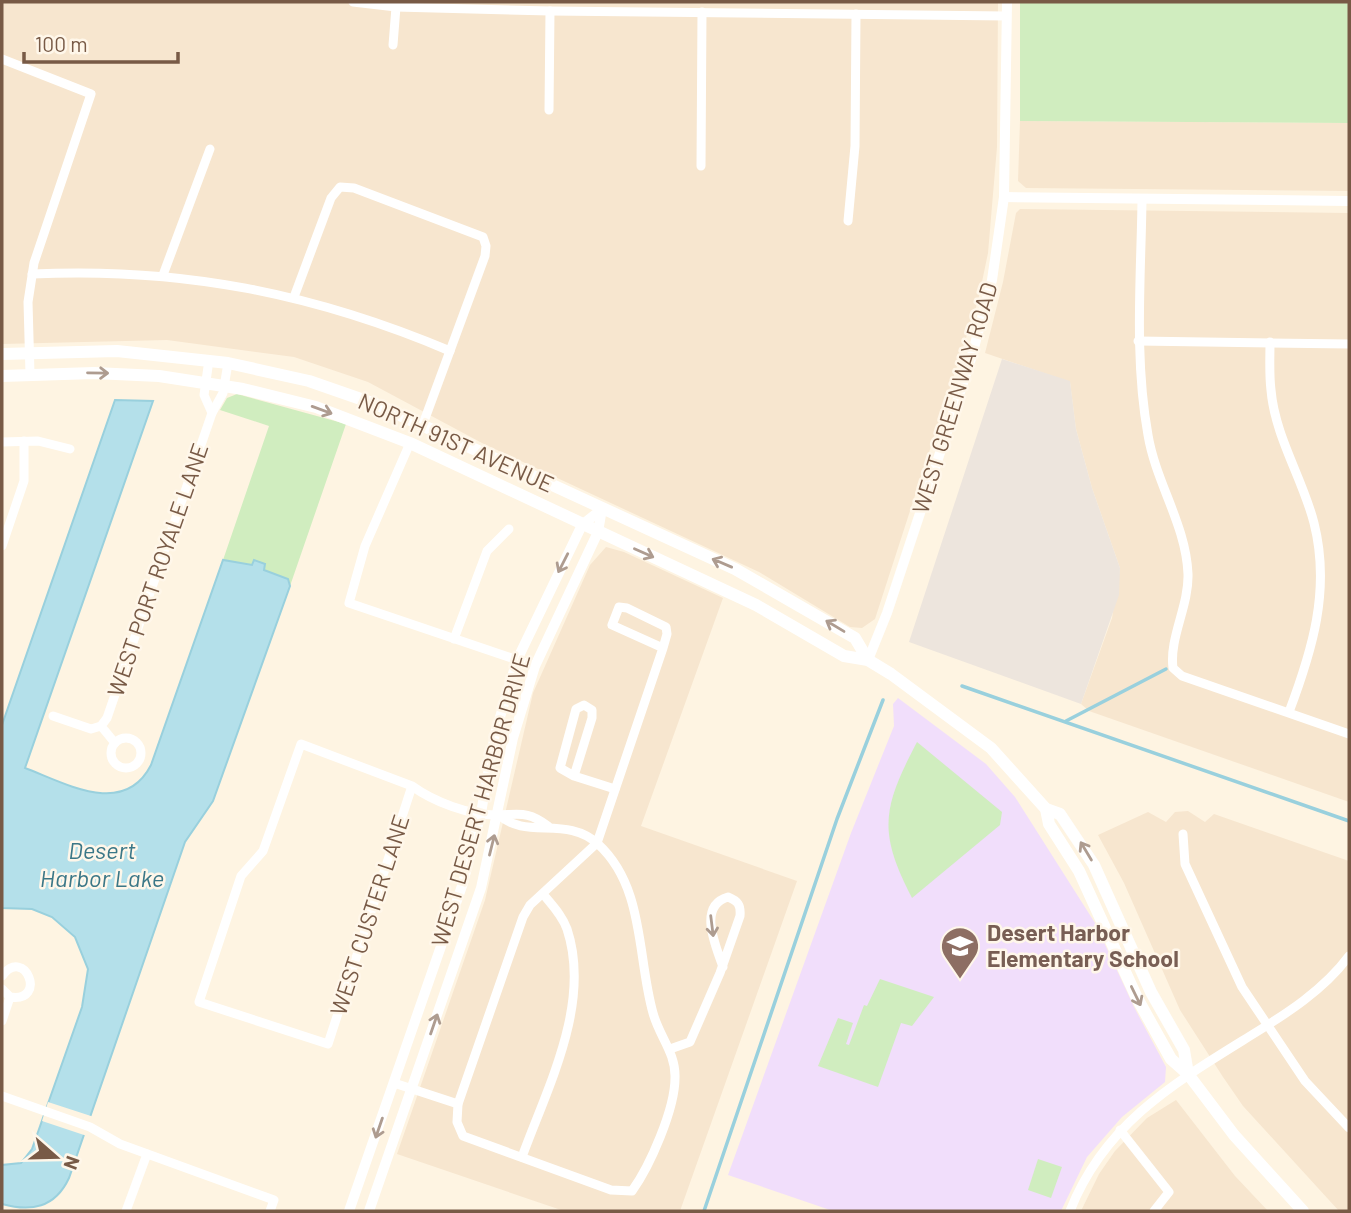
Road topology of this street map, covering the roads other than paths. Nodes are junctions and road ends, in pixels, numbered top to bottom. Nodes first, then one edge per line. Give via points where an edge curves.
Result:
1 (352, 2) edge
2 (1006, 2) edge
3 (396, 7) junction
4 (550, 11) junction
5 (702, 12) junction
6 (856, 14) junction
7 (1006, 16) junction
8 (393, 45) dead end
9 (2, 59) edge
10 (549, 110) dead end
11 (210, 149) dead end
12 (701, 166) dead end
13 (1004, 197) junction
14 (1142, 200) junction
15 (1349, 201) edge
16 (848, 221) dead end
17 (32, 274) junction
18 (163, 275) junction
19 (294, 297) junction
20 (1138, 341) junction
21 (1270, 342) junction
22 (1349, 344) edge
23 (450, 351) junction
24 (30, 352) junction
25 (2, 354) edge
26 (209, 360) junction
27 (228, 363) junction
28 (30, 374) junction
29 (2, 376) edge
30 (206, 382) junction
31 (225, 385) junction
32 (212, 413) junction
33 (423, 424) junction
34 (24, 441) junction
35 (2, 442) edge
36 (410, 443) junction
37 (70, 449) dead end
38 (602, 509) junction
39 (582, 525) junction
40 (509, 529) dead end
41 (598, 532) junction
42 (2, 546) edge
43 (454, 639) junction
44 (663, 648) junction
45 (517, 660) junction
46 (868, 660) junction
47 (535, 666) junction
48 (1289, 712) junction
49 (53, 716) dead end
50 (101, 726) junction
51 (1349, 734) edge
52 (115, 743) dead end
53 (574, 776) junction
54 (412, 786) junction
55 (615, 789) junction
56 (1046, 809) junction
57 (481, 813) junction
58 (499, 815) junction
59 (1183, 834) dead end
60 (597, 843) junction
61 (543, 894) junction
62 (1112, 904) junction
63 (1098, 911) junction
64 (1349, 956) edge
65 (723, 967) junction
66 (2, 976) edge
67 (2, 989) edge
68 (10, 997) junction
69 (2, 1021) edge
70 (1266, 1026) junction
71 (670, 1049) junction
72 (1188, 1074) junction
73 (394, 1083) junction
74 (412, 1088) junction
75 (2, 1096) edge
76 (458, 1104) junction
77 (1349, 1128) edge
78 (1120, 1130) junction
79 (146, 1154) junction
80 (522, 1157) junction
81 (1159, 1209) edge
82 (126, 1211) edge
83 (270, 1211) edge
84 (349, 1211) edge
85 (369, 1211) edge
86 (1070, 1211) edge
87 (1303, 1211) edge

1 - 3 street
2 - 7 street, WEST GREENWAY ROAD
3 - 4 street
3 - 8 street
4 - 5 street
4 - 10 street
5 - 6 street
5 - 12 street
6 - 7 street
6 - 16 street via 855,146
7 - 13 street, WEST GREENWAY ROAD
9 - 17 street via 91,94
11 - 18 street
13 - 14 street
13 - 46 street, WEST GREENWAY ROAD via 984,320
14 - 15 street
14 - 20 street
17 - 18 street
17 - 24 street
18 - 19 street
19 - 23 street via 398,329
19 - 23 street via 331,198 340,187 354,188 475,232 485,241 485,256
20 - 21 street
20 - 48 street via 1151,454 1179,530 1188,573 1172,668 1182,676
21 - 22 street
21 - 48 street via 1271,391 1314,524 1321,603 1310,656
23 - 33 street
24 - 25 main road, NORTH 91ST AVENUE
24 - 26 main road, NORTH 91ST AVENUE via 117,351
24 - 28 street
26 - 27 main road, NORTH 91ST AVENUE
26 - 30 street, WEST PORT ROYALE LANE
27 - 31 street, WEST PORT ROYALE LANE
27 - 33 main road, NORTH 91ST AVENUE via 310,382
28 - 29 main road, NORTH 91ST AVENUE
28 -> 30 main road, NORTH 91ST AVENUE via 131,374
30 - 31 main road, NORTH 91ST AVENUE
30 - 32 street, WEST PORT ROYALE LANE via 204,395
31 - 32 street, WEST PORT ROYALE LANE
31 -> 36 main road, NORTH 91ST AVENUE via 316,407
32 - 50 street, WEST PORT ROYALE LANE
33 - 38 main road, NORTH 91ST AVENUE
34 - 35 street
34 - 37 street
34 - 42 street via 24,481
36 - 39 main road, NORTH 91ST AVENUE
36 - 43 street via 365,546 349,603
38 - 39 street, WEST DESERT HARBOR DRIVE
38 - 41 street, WEST DESERT HARBOR DRIVE
46 -> 38 main road, NORTH 91ST AVENUE via 855,638 766,586
39 - 41 main road, NORTH 91ST AVENUE
39 -> 45 street, WEST DESERT HARBOR DRIVE
40 - 43 street via 487,551
41 -> 46 main road, NORTH 91ST AVENUE via 756,605 844,656
41 - 47 street, WEST DESERT HARBOR DRIVE
43 - 45 street
44 - 44 street via 612,625 620,607 666,627
44 - 55 street
45 - 47 street
45 - 57 street, WEST DESERT HARBOR DRIVE via 495,733
46 - 56 main road, NORTH 91ST AVENUE via 991,748
47 - 58 street, WEST DESERT HARBOR DRIVE via 513,738
48 - 51 street
49 - 50 street via 91,729
50 - 52 street
53 - 53 street via 560,768 576,709 584,705 592,710 592,718
53 - 55 street
54 - 54 street, WEST CUSTER LANE via 328,1044 199,1002 241,876 263,851 301,744
54 - 57 street via 424,795
55 - 60 street
62 -> 56 main road, NORTH 91ST AVENUE via 1073,831 1060,814
56 - 63 main road, NORTH 91ST AVENUE via 1049,824
57 - 58 street
57 - 73 street, WEST DESERT HARBOR DRIVE via 463,883
58 - 60 street via 509,811 537,817 548,826 577,832
74 -> 58 street, WEST DESERT HARBOR DRIVE via 481,888
59 - 70 street via 1185,864 1196,890 1241,987
60 - 61 street
60 - 71 street via 629,888 649,999
61 - 76 street via 523,918
61 - 80 street via 567,930 573,995 567,1032
62 - 63 main road
62 - 72 main road, NORTH 91ST AVENUE via 1151,992 1184,1050
63 -> 72 main road, NORTH 91ST AVENUE via 1155,1034 1171,1059
64 - 70 street via 1322,985
65 -> 65 street via 741,908 728,897 711,911
65 - 71 street via 690,1042
66 - 68 street via 17,968 29,976 31,986 25,995
67 - 68 street
68 - 69 street
70 - 72 street
70 - 77 street via 1306,1081
71 - 80 street via 675,1062 672,1100 643,1175 632,1191 611,1190
72 - 78 street
72 - 87 main road, NORTH 91ST AVENUE via 1234,1135
73 - 74 street
73 -> 84 street, WEST DESERT HARBOR DRIVE
74 - 76 street
74 - 85 street, WEST DESERT HARBOR DRIVE
75 - 79 street via 90,1127
76 - 80 street via 457,1122 463,1136
78 - 81 street via 1169,1192
78 - 86 street via 1097,1156
79 - 82 street
79 - 83 street via 274,1200

